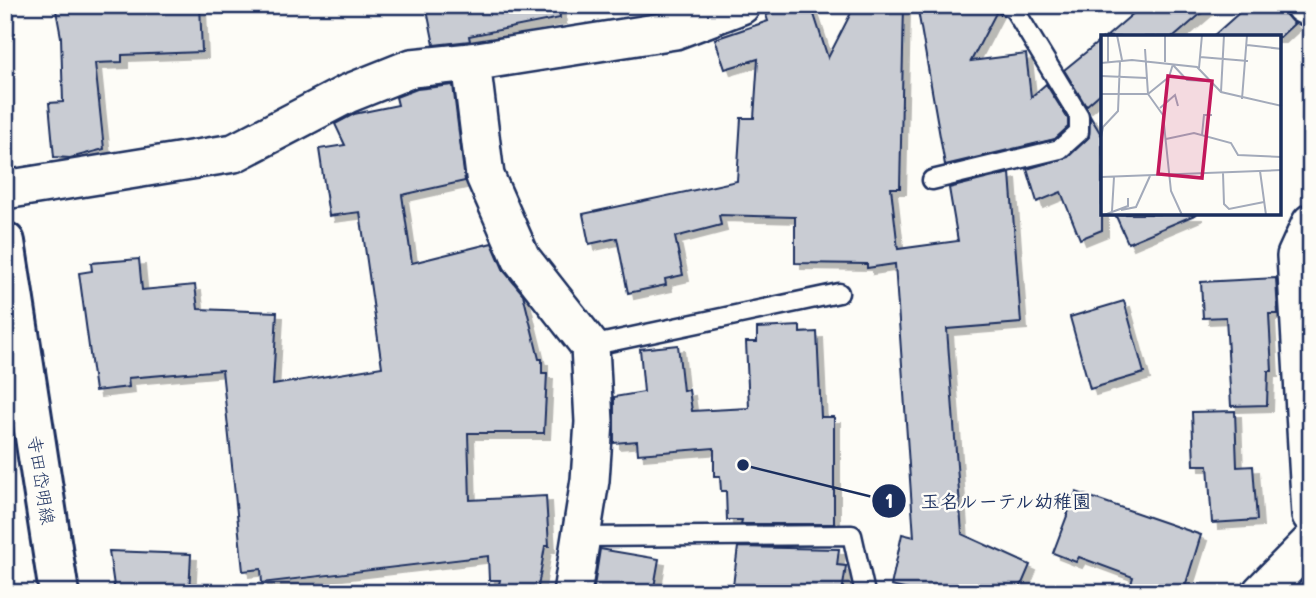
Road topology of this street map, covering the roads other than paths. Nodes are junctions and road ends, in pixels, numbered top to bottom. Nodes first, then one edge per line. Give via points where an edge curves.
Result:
1 (741, 5) edge
2 (1006, 5) edge
3 (1304, 5) edge
4 (1311, 8) edge
5 (471, 62) junction
6 (932, 180) dead end
7 (5, 190) edge
8 (1311, 222) edge
9 (5, 242) edge
10 (839, 293) dead end
11 (590, 346) junction
12 (1311, 515) edge
13 (581, 537) junction
14 (1311, 542) edge
15 (59, 593) edge
16 (572, 593) edge
17 (865, 593) edge
18 (1261, 593) edge

1 - 5 street via 675,30
2 - 6 lane via 1014,9 1079,116 1079,132 1059,149
3 - 4 street
5 - 7 street via 412,68 347,94 234,153
5 - 11 street via 485,176 521,258
8 - 12 street via 1296,256
9 - 15 main road, 寺田岱明線
10 - 11 lane
11 - 13 street via 594,422
13 - 16 street
13 - 17 lane via 852,535
14 - 18 street

